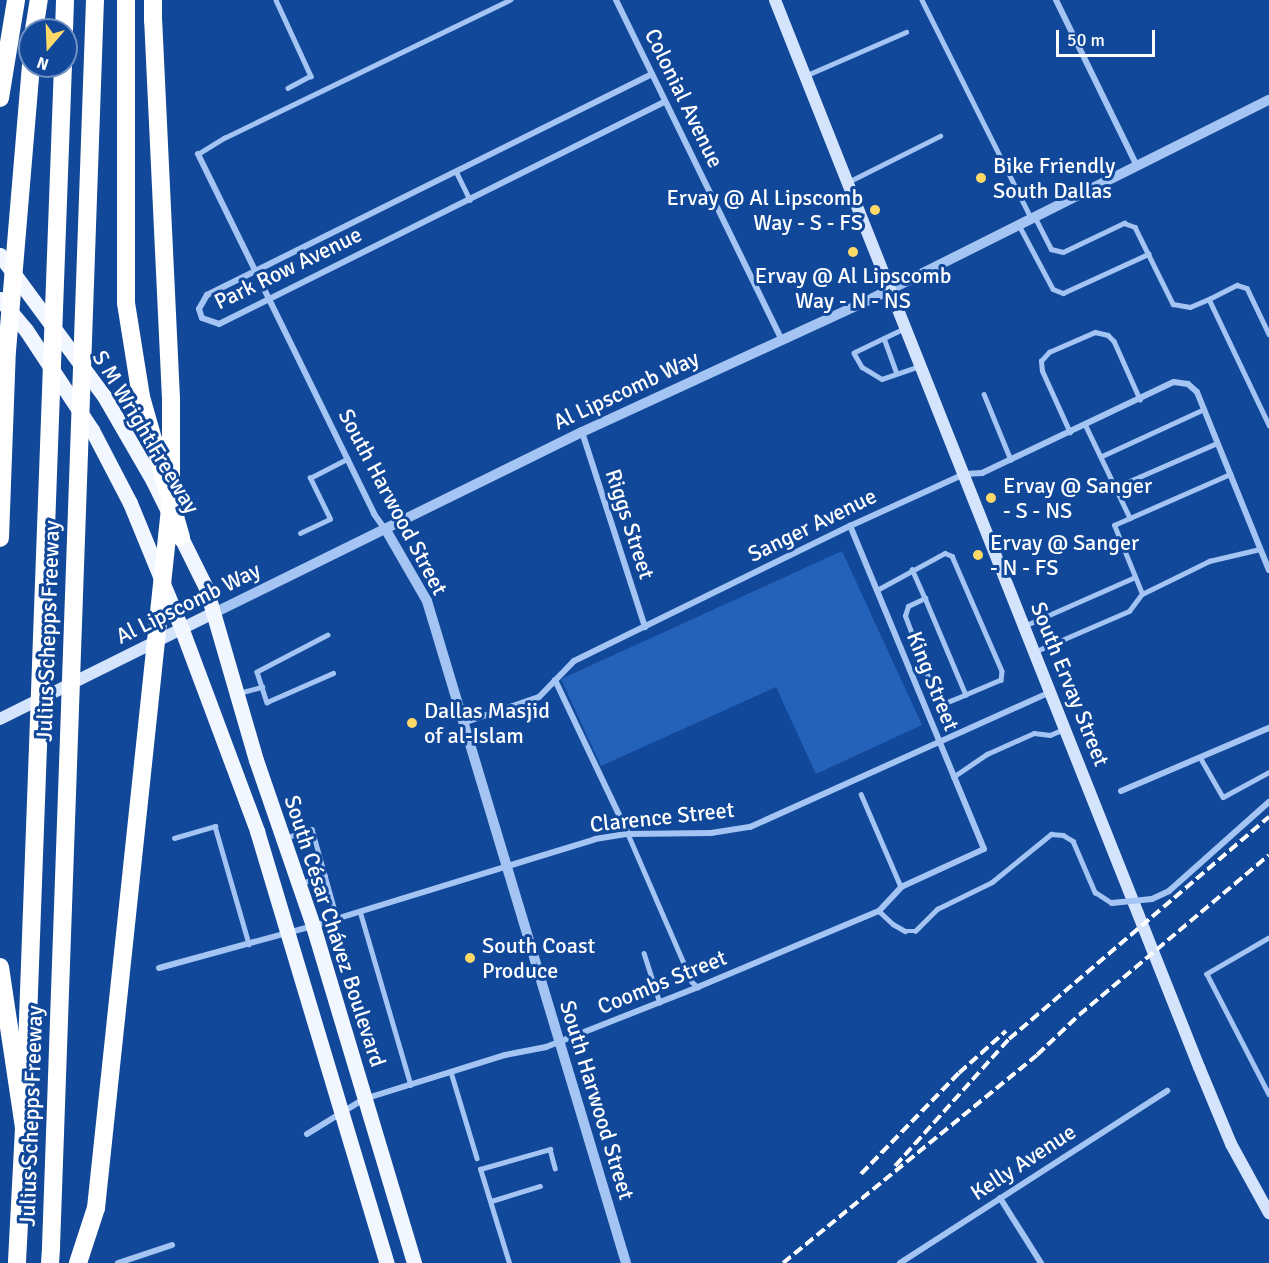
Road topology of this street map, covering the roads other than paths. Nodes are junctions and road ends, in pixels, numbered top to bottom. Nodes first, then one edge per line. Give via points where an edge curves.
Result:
1 (39, 0) edge
2 (65, 0) edge
3 (94, 0) edge
4 (126, 0) edge
5 (153, 0) edge
6 (276, 0) edge
7 (510, 0) edge
8 (616, 0) edge
9 (775, 0) edge
10 (922, 0) edge
11 (1056, 0) edge
12 (16, 1) edge
13 (36, 18) edge
14 (64, 18) edge
15 (906, 32) dead end
16 (652, 74) junction
17 (805, 76) junction
18 (30, 78) edge
19 (63, 78) edge
20 (288, 88) dead end
21 (0, 99) edge
22 (1269, 100) edge
23 (665, 102) junction
24 (940, 136) dead end
25 (198, 154) joint
26 (1136, 164) junction
27 (456, 171) junction
28 (848, 182) junction
29 (471, 200) junction
30 (1032, 216) junction
31 (1017, 223) junction
32 (1148, 254) junction
33 (0, 255) edge
34 (256, 271) junction
35 (891, 288) junction
36 (0, 299) edge
37 (1209, 299) junction
38 (268, 300) junction
39 (907, 328) junction
40 (1269, 334) edge
41 (884, 338) junction
42 (782, 342) junction
43 (921, 365) junction
44 (897, 373) junction
45 (984, 394) dead end
46 (1140, 399) junction
47 (1204, 409) junction
48 (1269, 425) edge
49 (1086, 426) junction
50 (582, 432) junction
51 (1070, 433) junction
52 (1217, 443) junction
53 (1102, 456) junction
54 (347, 459) junction
55 (1011, 460) junction
56 (964, 474) junction
57 (1230, 474) junction
58 (1116, 487) junction
59 (1130, 518) junction
60 (850, 526) junction
61 (386, 530) junction
62 (300, 533) dead end
63 (181, 537) junction
64 (0, 538) edge
65 (1260, 549) junction
66 (912, 569) junction
67 (1269, 570) edge
68 (1135, 577) junction
69 (876, 590) junction
70 (1142, 594) junction
71 (925, 598) junction
72 (213, 613) junction
73 (1024, 626) junction
74 (645, 627) junction
75 (182, 630) junction
76 (328, 635) dead end
77 (1034, 652) junction
78 (333, 673) dead end
79 (555, 680) junction
80 (262, 687) junction
81 (1050, 692) junction
82 (236, 694) junction
83 (966, 695) junction
84 (0, 719) edge
85 (463, 723) junction
86 (1065, 728) junction
87 (1269, 728) edge
88 (938, 741) junction
89 (1200, 757) junction
90 (1269, 772) edge
91 (953, 777) junction
92 (1121, 791) dead end
93 (861, 794) dead end
94 (1269, 802) edge
95 (628, 834) junction
96 (174, 838) dead end
97 (285, 838) junction
98 (984, 849) joint
99 (508, 868) junction
100 (325, 876) junction
101 (300, 883) junction
102 (901, 887) junction
103 (1112, 903) joint
104 (360, 911) junction
105 (879, 911) junction
106 (338, 918) junction
107 (313, 926) junction
108 (288, 932) junction
109 (1269, 938) edge
110 (249, 944) junction
111 (644, 953) dead end
112 (0, 967) edge
113 (159, 968) dead end
114 (698, 987) junction
115 (660, 1003) junction
116 (559, 1042) junction
117 (451, 1072) junction
118 (411, 1085) junction
119 (1167, 1091) dead end
120 (1269, 1094) edge
121 (364, 1099) junction
122 (343, 1112) junction
123 (24, 1128) junction
124 (308, 1134) dead end
125 (477, 1158) dead end
126 (555, 1168) dead end
127 (540, 1186) dead end
128 (1000, 1198) junction
129 (1265, 1199) edge
130 (491, 1201) junction
131 (1269, 1213) edge
132 (172, 1245) dead end
133 (17, 1263) edge
134 (50, 1263) edge
135 (78, 1263) edge
136 (118, 1263) edge
137 (387, 1263) edge
138 (414, 1263) edge
139 (509, 1263) edge
140 (626, 1263) edge
141 (900, 1263) edge
142 (1041, 1263) edge

1 - 13 highway
2 - 14 highway
3 - 134 highway, Julius Schepps Freeway, bridge
4 - 63 highway via 124,278 136,373
5 - 135 highway, bridge via 171,399 171,499 96,1208
6 - 20 lane via 311,76
7 - 25 lane
8 - 16 street, Colonial Avenue
9 - 17 main road, South Ervay Street
10 - 30 lane
11 - 26 street
12 - 21 highway
15 - 17 lane
16 - 23 street, Colonial Avenue
16 - 27 street, Park Row Avenue
17 - 28 main road, South Ervay Street
18 - 64 highway, bridge via 8,340
19 - 123 highway, Julius Schepps Freeway, bridge
22 - 26 street, Al Lipscomb Way
23 - 29 street, Park Row Avenue
23 - 42 street, Colonial Avenue
24 - 28 lane
25 - 34 street, South Harwood Street
26 - 30 street, Al Lipscomb Way
27 - 29 lane
27 - 34 street, Park Row Avenue
28 - 35 main road, South Ervay Street
29 - 38 street, Park Row Avenue
30 - 31 street, Al Lipscomb Way
30 - 32 lane via 1051,249 1062,252 1124,223 1135,227
31 - 32 lane via 1053,289 1063,293
31 - 35 street, Al Lipscomb Way
32 - 37 lane via 1173,304 1190,307
33 - 63 main road, S M Wright Freeway via 104,396
34 - 38 street, South Harwood Street
34 - 38 street, Park Row Avenue via 207,295 199,309 202,318 219,324
35 - 39 main road, South Ervay Street
35 - 42 street, Al Lipscomb Way
36 - 75 main road, S M Wright Freeway via 26,330 92,430 130,503
37 - 40 lane via 1237,285 1246,288
37 - 48 lane
38 - 54 street, South Harwood Street
39 - 41 lane
39 - 43 main road, South Ervay Street
41 - 44 lane
41 - 44 lane via 854,353 862,367 882,379
42 - 50 street, Al Lipscomb Way
43 - 44 lane
43 - 56 main road, South Ervay Street
45 - 55 lane
46 - 47 street, Sanger Avenue via 1174,382 1188,384 1197,392
46 - 49 street, Sanger Avenue
46 - 51 lane via 1108,335 1095,332 1049,352 1041,362 1042,371
47 - 52 street
47 - 53 lane
49 - 51 street, Sanger Avenue
49 - 53 lane
50 - 61 street, Al Lipscomb Way
50 - 74 street, Riggs Street
51 - 55 street, Sanger Avenue
52 - 57 street
52 - 58 lane
53 - 58 lane
54 - 61 street, South Harwood Street
54 - 62 lane via 310,478 330,519
55 - 56 street, Sanger Avenue via 981,473
56 - 60 street, Sanger Avenue
56 - 73 main road, South Ervay Street
57 - 59 lane
57 - 65 street
58 - 59 lane
59 - 68 lane via 1114,525
60 - 69 street, King Street
60 - 74 street, Sanger Avenue
61 - 72 street, Al Lipscomb Way
61 - 85 street, South Harwood Street via 427,601
63 - 72 main road, S M Wright Freeway
65 - 67 street
65 - 70 lane via 1209,561
66 - 69 lane
66 - 71 lane
66 - 83 lane via 945,553 952,556 993,650 1002,680
68 - 70 lane
68 - 73 lane
69 - 88 street, King Street
70 - 77 lane via 1129,611
71 - 83 lane
71 - 83 lane via 908,606 905,616 939,706
72 - 75 main road, Al Lipscomb Way
72 - 82 main road, South César Chávez Boulevard
73 - 77 main road, South Ervay Street
74 - 79 street, Sanger Avenue via 574,661
75 - 84 main road, Al Lipscomb Way
75 - 108 main road, South César Chávez Boulevard via 257,831
76 - 80 lane via 257,672
77 - 81 main road, South Ervay Street
78 - 80 lane via 267,702
79 - 85 street, Sanger Avenue via 539,697
79 - 95 street
80 - 82 lane
81 - 86 main road, South Ervay Street
81 - 88 street, Clarence Street
82 - 97 main road, South César Chávez Boulevard
85 - 99 street, South Harwood Street
86 - 91 lane via 1050,735 1034,733 987,754
86 - 129 main road, South Ervay Street via 1231,1144
87 - 89 street
88 - 91 street, King Street
88 - 95 street, Clarence Street via 750,826 711,833
89 - 90 lane via 1223,797
89 - 92 street
91 - 98 street, King Street
93 - 102 lane
94 - 103 street, bridge via 1169,891 1152,899
95 - 99 street, Clarence Street via 595,839
95 - 114 lane
96 - 110 lane via 215,826
97 - 100 lane via 312,829
97 - 101 main road, South César Chávez Boulevard
98 - 102 street, Coombs Street
99 - 104 street, Clarence Street
99 - 116 street, South Harwood Street
100 - 101 lane
100 - 106 lane
101 - 107 main road, South César Chávez Boulevard
102 - 105 street, Coombs Street
103 - 105 lane via 1095,892 1073,841 1051,834 992,882 938,909 915,931 905,931
104 - 106 street, Clarence Street
104 - 118 lane
105 - 114 street, Coombs Street
106 - 107 street, Clarence Street
107 - 108 street, Clarence Street
107 - 121 main road, South César Chávez Boulevard
108 - 110 street, Clarence Street
108 - 122 main road, South César Chávez Boulevard
109 - 120 lane via 1207,974
110 - 113 street, Clarence Street
111 - 115 lane
112 - 123 highway, bridge
114 - 115 street, Coombs Street
115 - 116 street, Coombs Street
116 - 117 street, Coombs Street
116 - 140 street, South Harwood Street
117 - 118 street, Coombs Street
117 - 125 lane
118 - 121 street, Coombs Street
119 - 128 street, Kelly Avenue
121 - 122 street, Coombs Street
121 - 138 main road, South César Chávez Boulevard
122 - 124 street, Coombs Street
122 - 137 main road, South César Chávez Boulevard
123 - 133 highway, Julius Schepps Freeway
126 - 130 lane via 549,1149 480,1169
127 - 130 lane
128 - 141 street, Kelly Avenue
128 - 142 street
129 - 131 main road, South Ervay Street
130 - 139 lane
132 - 136 street

